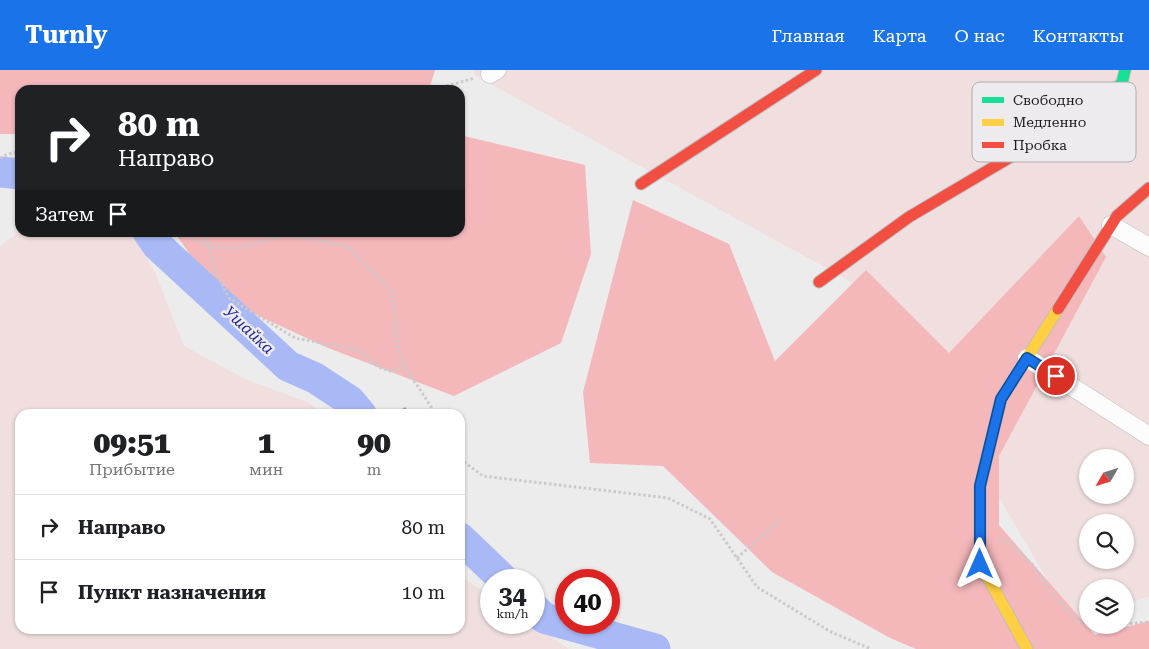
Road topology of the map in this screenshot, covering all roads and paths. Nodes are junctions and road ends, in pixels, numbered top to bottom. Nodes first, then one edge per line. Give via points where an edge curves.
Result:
1 (816, 70) edge
2 (493, 72) edge
3 (449, 85) edge
4 (15, 153) edge
5 (0, 158) edge
6 (1002, 162) edge
7 (641, 184) dead end
8 (1149, 188) edge
9 (1111, 225) junction
10 (186, 237) edge
11 (207, 237) edge
12 (281, 237) edge
13 (299, 237) edge
14 (210, 247) junction
15 (1149, 247) edge
16 (819, 282) dead end
17 (1027, 358) junction
18 (405, 367) junction
19 (433, 409) edge
20 (1149, 436) edge
21 (465, 463) edge
22 (780, 520) dead end
23 (980, 526) junction
24 (737, 558) junction
25 (1079, 622) edge
26 (1149, 622) edge
27 (1134, 623) edge
28 (871, 649) edge
29 (1027, 649) edge

1 - 7 street
2 - 3 path
4 - 5 path
6 - 16 street via 909,217
8 - 9 street
9 - 15 street
9 - 17 street
10 - 14 path
11 - 14 path
12 - 14 path via 236,249
13 - 18 path via 347,246 392,292 398,351
14 - 18 path via 214,268 229,298 296,338 359,350 378,367 390,371
17 - 20 street
17 - 23 street via 1001,399 980,486
18 - 19 path
21 - 24 path via 483,476 668,498 710,519
22 - 24 path
23 - 25 path via 1010,544 1033,565 1050,591
23 - 29 street via 980,564
24 - 28 path via 757,587 830,632
26 - 27 path

